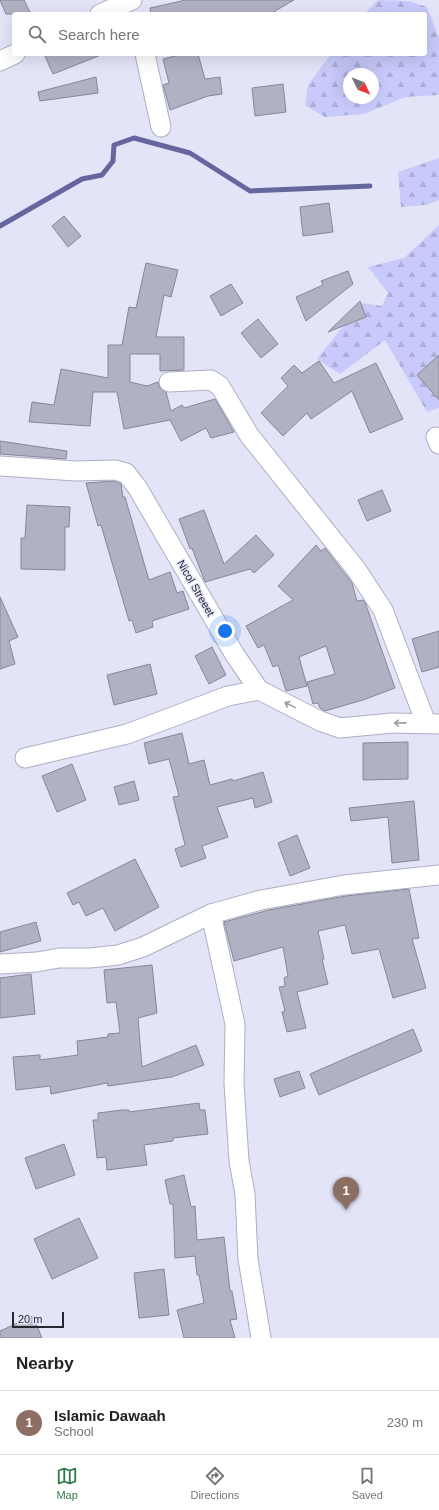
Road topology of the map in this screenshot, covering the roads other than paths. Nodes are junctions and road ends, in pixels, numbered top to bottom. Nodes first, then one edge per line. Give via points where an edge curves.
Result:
1 (133, 0) edge
2 (105, 12) edge
3 (136, 12) edge
4 (12, 55) edge
5 (145, 56) edge
6 (0, 61) edge
7 (161, 127) dead end
8 (169, 382) dead end
9 (0, 466) edge
10 (259, 690) junction
11 (432, 723) edge
12 (25, 758) dead end
13 (439, 875) edge
14 (211, 914) junction
15 (0, 964) edge
16 (261, 1338) edge

1 - 2 street
1 - 3 street
4 - 6 street
5 - 7 street
8 - 11 street via 211,380 220,386 249,435 356,569 383,610
9 - 10 street, Nicol Streeet via 76,471 115,470 126,473 137,487 235,655
11 -> 10 street, Nicol Streeet via 392,723 340,728 320,721
10 - 12 street via 228,696 127,734
13 - 14 street via 395,878 308,890
14 - 15 street via 143,947 118,955
14 - 16 street via 235,1024 234,1083 239,1162 245,1194 248,1259

